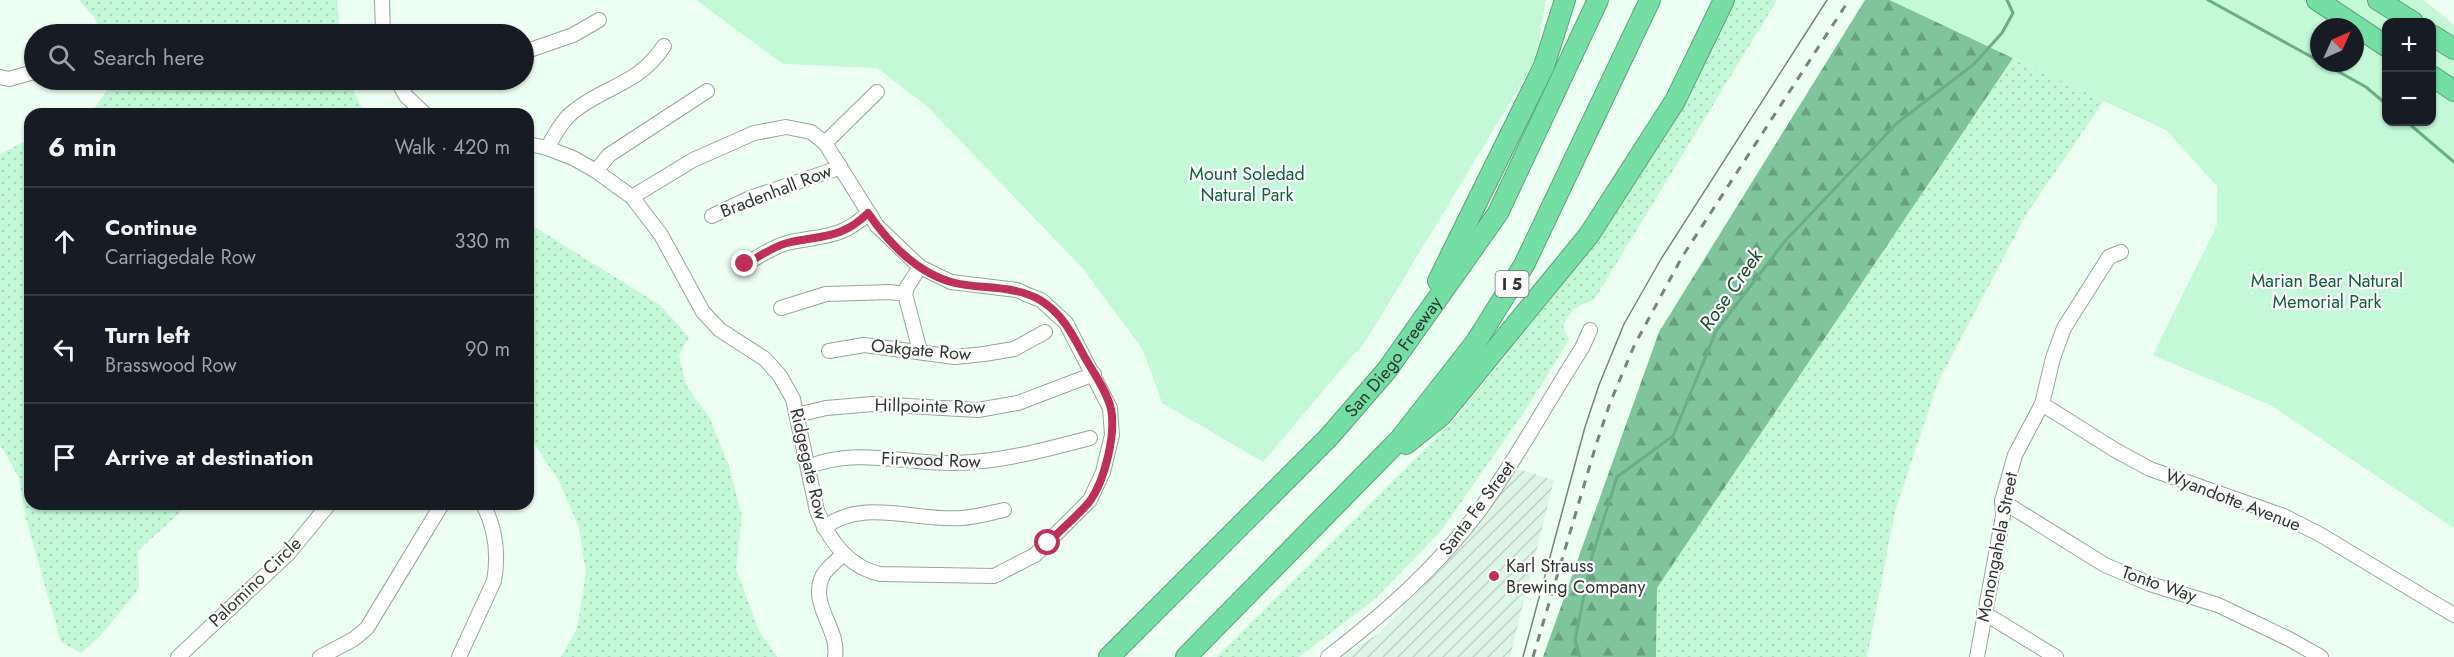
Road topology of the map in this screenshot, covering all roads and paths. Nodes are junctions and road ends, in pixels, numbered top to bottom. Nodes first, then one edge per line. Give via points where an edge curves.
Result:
1 (382, 0) edge
2 (1558, 0) edge
3 (1565, 0) edge
4 (1598, 0) edge
5 (1650, 0) edge
6 (1658, 0) edge
7 (1724, 0) edge
8 (2317, 0) edge
9 (2378, 0) edge
10 (2400, 0) edge
11 (2407, 18) edge
12 (2420, 18) edge
13 (599, 20) dead end
14 (383, 24) edge
15 (2436, 33) edge
16 (2436, 38) edge
17 (2382, 43) edge
18 (664, 46) dead end
19 (2451, 47) edge
20 (534, 49) edge
21 (1549, 52) junction
22 (1627, 52) junction
23 (24, 75) edge
24 (0, 77) edge
25 (2436, 79) edge
26 (403, 90) edge
27 (707, 91) dead end
28 (2454, 91) edge
29 (878, 92) dead end
30 (419, 108) edge
31 (825, 143) junction
32 (534, 145) edge
33 (547, 148) junction
34 (840, 165) junction
35 (596, 171) junction
36 (632, 198) junction
37 (868, 213) junction
38 (712, 216) dead end
39 (2121, 252) dead end
40 (745, 264) dead end
41 (920, 267) junction
42 (905, 294) junction
43 (781, 308) dead end
44 (1590, 330) dead end
45 (1045, 332) dead end
46 (1409, 340) junction
47 (829, 351) dead end
48 (920, 351) junction
49 (1094, 374) junction
50 (2042, 404) junction
51 (797, 415) junction
52 (1090, 438) dead end
53 (808, 467) junction
54 (1352, 487) junction
55 (2002, 501) junction
56 (324, 510) edge
57 (438, 510) edge
58 (485, 510) edge
59 (1004, 510) dead end
60 (824, 528) junction
61 (843, 554) junction
62 (1984, 613) junction
63 (2454, 615) edge
64 (178, 657) edge
65 (320, 657) edge
66 (459, 657) edge
67 (835, 657) edge
68 (1109, 657) edge
69 (1186, 657) edge
70 (1328, 657) edge
71 (1977, 657) edge
72 (2056, 657) edge
73 (2321, 657) edge

1 - 14 street
2 - 21 highway
3 - 21 highway
4 - 46 highway, San Diego Freeway via 1498,213
5 - 22 highway, I 5
6 - 22 highway
7 - 54 highway via 1675,101 1589,235 1441,416
8 - 17 highway
9 - 11 highway
10 - 12 highway
13 - 20 street via 573,35
15 - 19 highway
16 - 19 highway
18 - 33 street via 638,75 574,110
21 - 46 highway
22 - 54 highway, I 5 via 1524,265 1476,342 1400,439
23 - 24 street
25 - 28 highway
26 - 30 street
27 - 35 street via 609,155
29 - 31 street
31 - 34 street
31 - 36 street via 812,132 786,127 754,133 693,160
32 - 33 street, Ridgegate Row
33 - 35 street, Ridgegate Row
34 - 37 street
34 - 38 street, Bradenhall Row
35 - 36 street, Ridgegate Row
36 - 51 street, Ridgegate Row via 661,234 703,312 720,330 765,359 780,376
37 - 40 street via 839,233 776,247
37 - 41 street
39 - 50 street, Monongahela Street via 2109,257 2064,328
41 - 42 street
41 - 49 street via 951,282 1017,290 1041,300 1066,323
42 - 43 street via 826,294
42 - 48 street
44 - 70 street, Santa Fe Street via 1505,474 1472,520 1394,605
45 - 48 street, Oakgate Row via 1014,349 984,354 955,357
46 - 68 highway, San Diego Freeway via 1328,438
47 - 48 street, Oakgate Row via 864,345
49 - 51 street, Hillpointe Row via 1018,403 978,410 873,405 826,408
49 - 61 street, Ridgegate Row via 1110,408 1112,435 1103,472 1090,500 1035,555 994,576 880,574 869,572
50 - 55 street, Monongahela Street via 2015,455
50 - 63 street, Wyandotte Avenue via 2150,470 2284,516
51 - 53 street, Ridgegate Row
52 - 53 street, Firwood Row via 991,462 860,456
53 - 60 street, Ridgegate Row
54 - 69 highway, I 5
55 - 62 street, Monongahela Street
55 - 73 street, Tonto Way via 2105,565 2218,605
56 - 64 street, Palomino Circle via 288,554
57 - 65 street via 367,628
58 - 66 street via 495,534 496,570
59 - 60 street via 961,518 861,513
60 - 61 street, Ridgegate Row
61 - 67 street via 823,575 819,591 837,647
62 - 71 street, Monongahela Street
62 - 72 street

